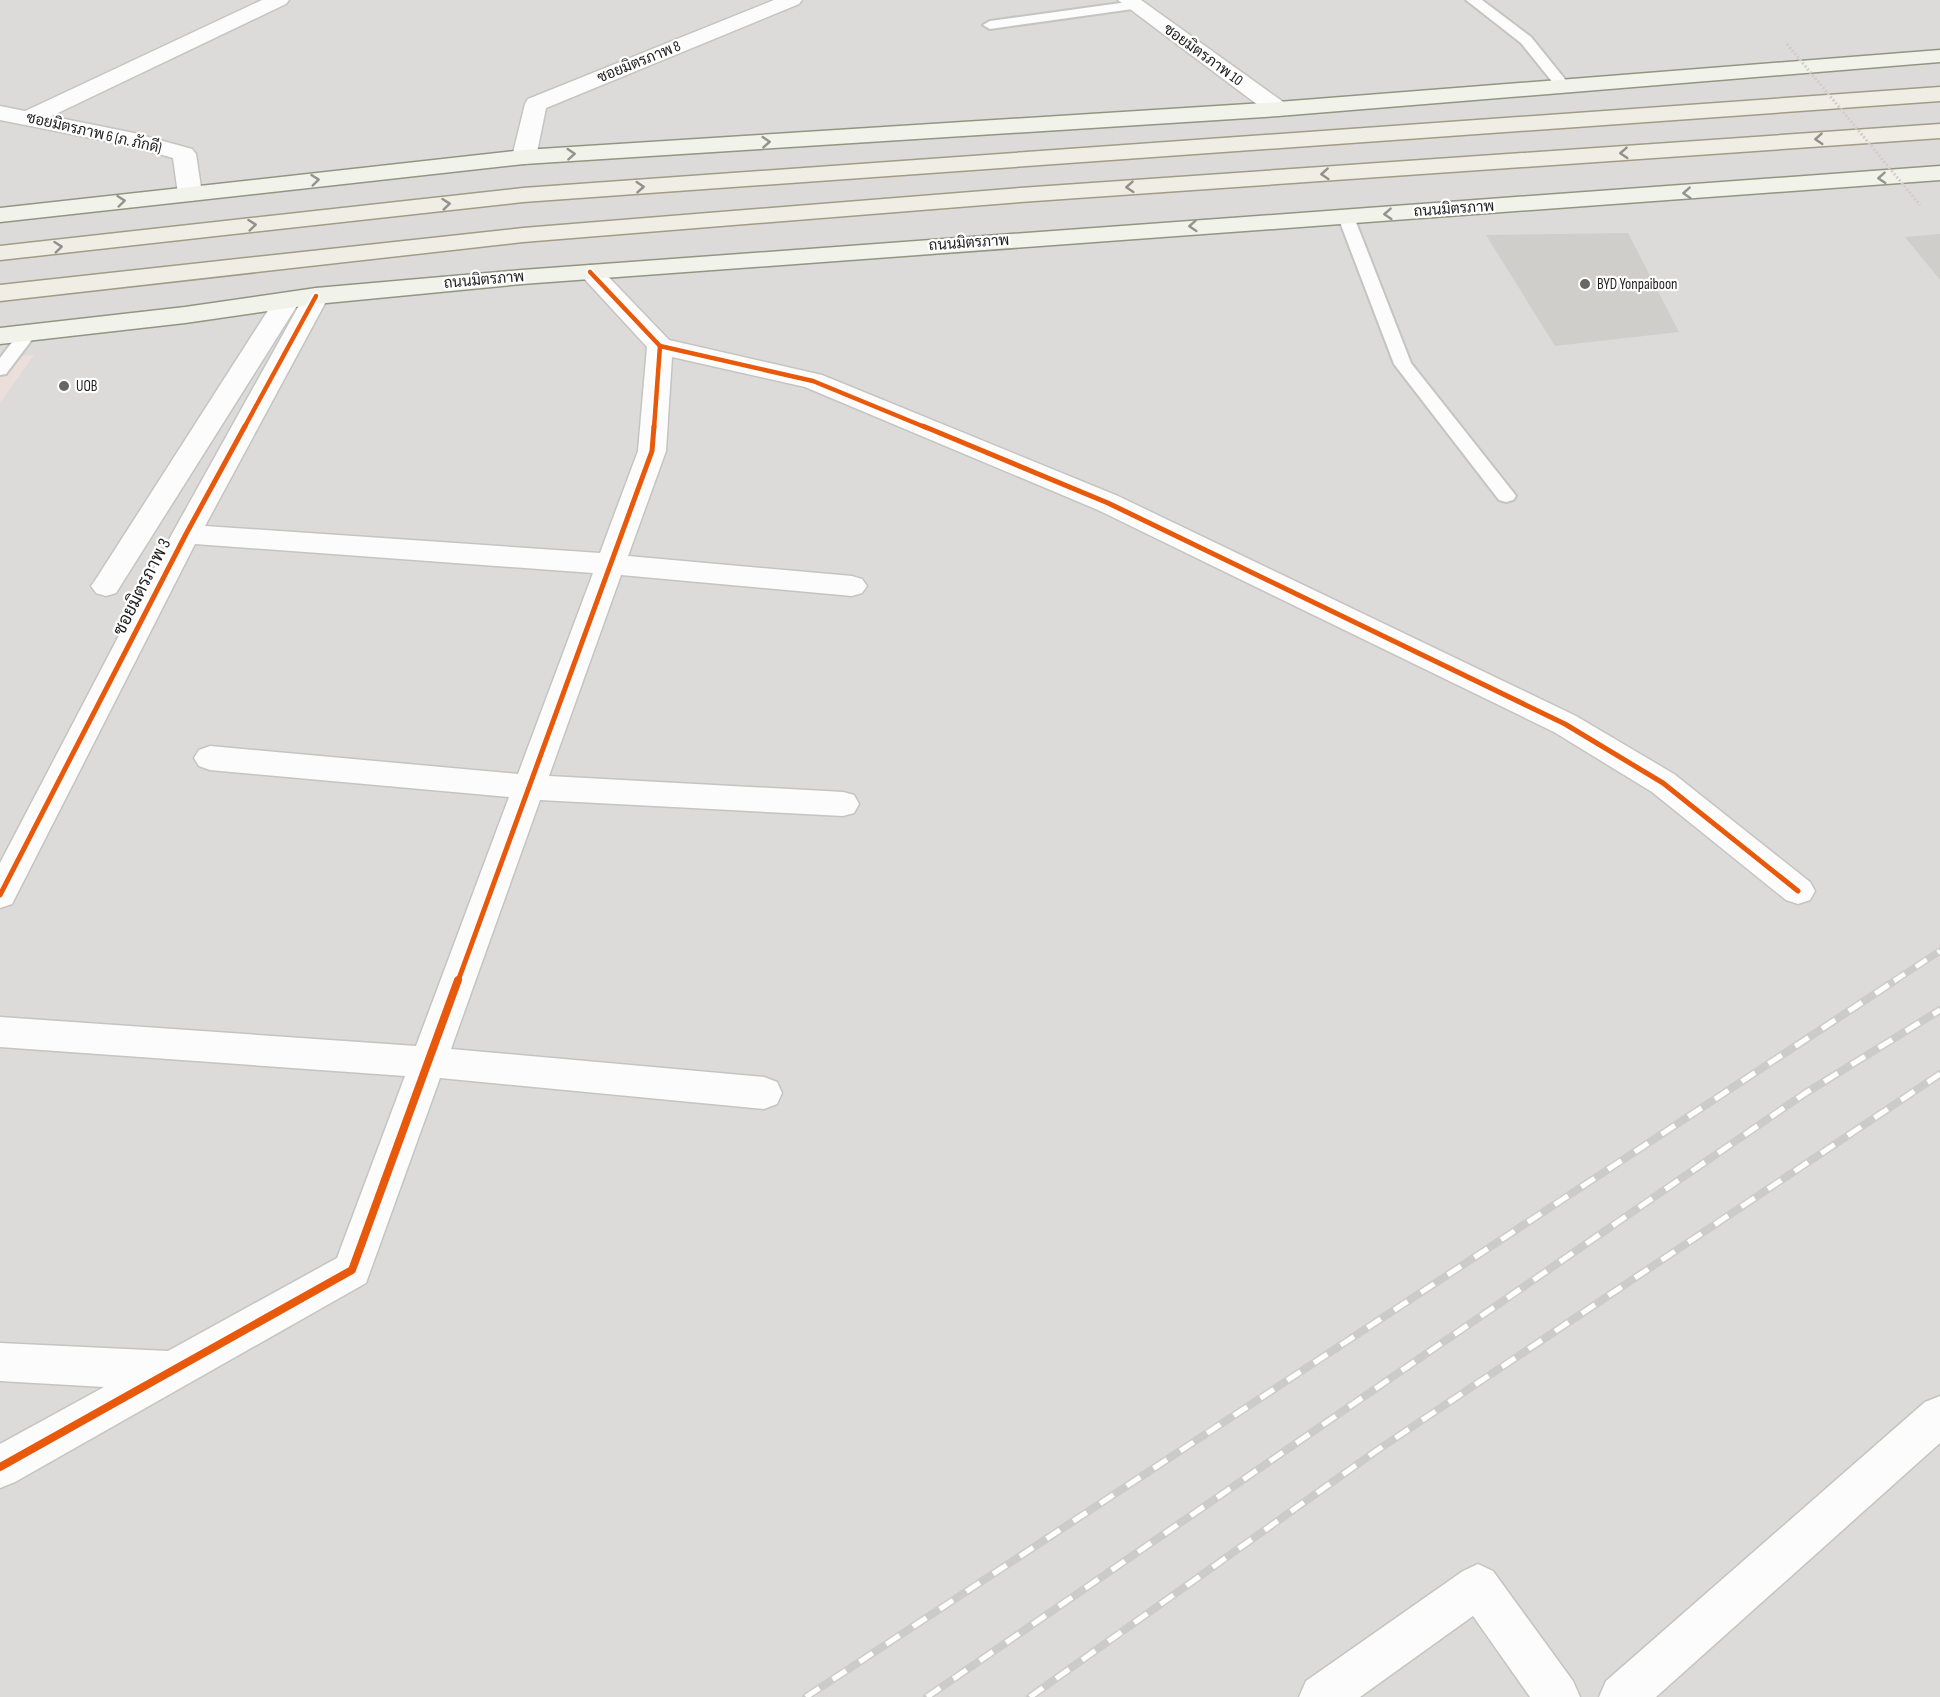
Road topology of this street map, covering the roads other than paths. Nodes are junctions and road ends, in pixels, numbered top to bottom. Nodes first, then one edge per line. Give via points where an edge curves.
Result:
1 (279, 0) edge
2 (792, 0) edge
3 (1473, 0) edge
4 (1131, 2) edge
5 (990, 25) dead end
6 (1940, 56) edge
7 (1563, 86) junction
8 (1940, 94) edge
9 (1278, 110) junction
10 (0, 113) edge
11 (29, 118) junction
12 (1940, 131) edge
13 (524, 157) junction
14 (1940, 173) edge
15 (190, 194) junction
16 (0, 215) edge
17 (1346, 217) junction
18 (0, 253) edge
19 (590, 272) junction
20 (0, 294) edge
21 (316, 296) junction
22 (287, 301) junction
23 (28, 333) junction
24 (0, 336) edge
25 (660, 346) junction
26 (0, 370) edge
27 (1506, 496) dead end
28 (186, 534) junction
29 (610, 564) junction
30 (106, 586) dead end
31 (852, 586) dead end
32 (210, 758) dead end
33 (529, 787) junction
34 (843, 804) dead end
35 (1798, 891) dead end
36 (0, 895) edge
37 (0, 1032) edge
38 (428, 1062) junction
39 (764, 1093) dead end
40 (0, 1362) edge
41 (172, 1371) junction
42 (1940, 1416) edge
43 (0, 1467) edge
44 (1322, 1697) edge
45 (1557, 1697) edge
46 (1622, 1697) edge

1 - 11 street
2 - 13 street, ซอยมิตรภาพ 8 via 536,104
3 - 7 lane via 1526,40
4 - 5 lane
4 - 9 street, ซอยมิตรภาพ 10
6 - 7 main road
7 - 9 main road
18 -> 8 main road via 523,195
13 -> 9 main road
10 - 11 street, ซอยมิตรภาพ 6 (ภ. ภักดี)
11 - 15 street, ซอยมิตรภาพ 6 (ภ. ภักดี) via 184,154
12 -> 20 main road via 1020,195 523,235
15 -> 13 main road
14 -> 17 main road, ถนนมิตรภาพ
16 -> 15 main road
17 -> 19 main road, ถนนมิตรภาพ
17 - 27 lane via 1403,363
19 - 21 main road, ถนนมิตรภาพ
19 - 25 street
21 - 22 main road, ถนนมิตรภาพ
21 - 28 street, ซอยมิตรภาพ 3
22 - 23 main road, ถนนมิตรภาพ
22 - 30 street
23 - 24 main road, ถนนมิตรภาพ
23 - 26 lane
25 - 29 street via 652,451
25 - 35 street via 813,381 1119,509 1565,724 1663,783
28 - 29 street
28 - 36 street, ซอยมิตรภาพ 3
29 - 31 street
29 - 33 street
32 - 33 street
33 - 34 street
33 - 38 street
37 - 38 street
38 - 39 street
38 - 41 street via 352,1270
40 - 41 street
41 - 43 street
42 - 46 street
44 - 45 street via 1478,1586

